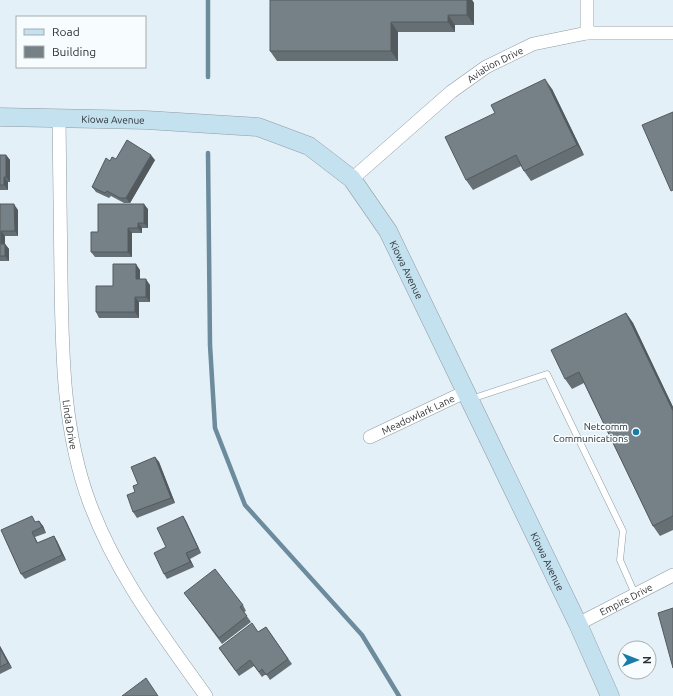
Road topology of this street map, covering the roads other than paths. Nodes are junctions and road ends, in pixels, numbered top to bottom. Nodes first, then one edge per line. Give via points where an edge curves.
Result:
1 (587, 0) edge
2 (587, 33) junction
3 (673, 33) edge
4 (0, 117) edge
5 (59, 118) junction
6 (352, 179) junction
7 (467, 396) junction
8 (370, 437) dead end
9 (673, 575) edge
10 (635, 594) junction
11 (578, 624) junction
12 (206, 696) edge
13 (610, 696) edge

1 - 2 street
2 - 3 street, Aviation Drive
2 - 6 street, Aviation Drive via 533,44 486,68 451,92
4 - 5 street, Kiowa Avenue
5 - 6 street, Kiowa Avenue via 258,127 309,146
5 - 12 street, Linda Drive via 62,358 71,437 90,503 115,560 143,609
6 - 7 street, Kiowa Avenue via 388,231
7 - 8 street, Meadowlark Lane
7 - 10 lane via 547,374 623,531 620,560
7 - 11 street, Kiowa Avenue
9 - 10 street, Empire Drive
10 - 11 street, Empire Drive
11 - 13 street, Kiowa Avenue

